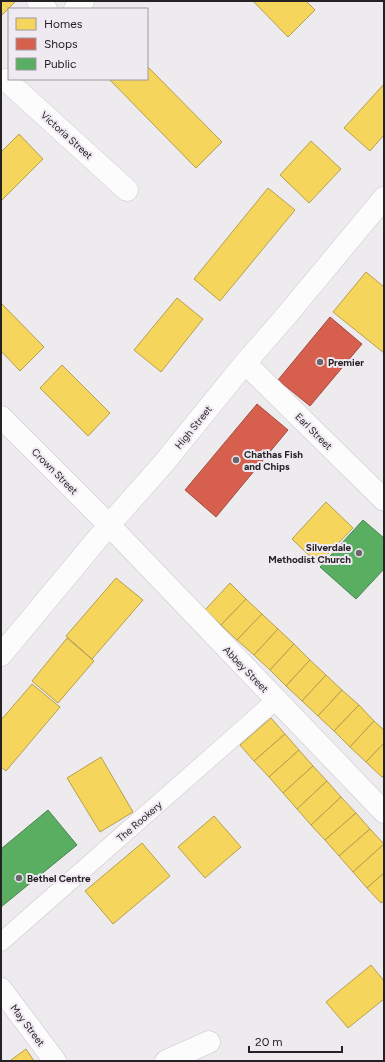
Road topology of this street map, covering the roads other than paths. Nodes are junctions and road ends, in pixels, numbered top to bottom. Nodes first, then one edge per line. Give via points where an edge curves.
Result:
1 (5, 80) edge
2 (127, 190) dead end
3 (384, 198) edge
4 (245, 362) junction
5 (1, 417) edge
6 (384, 500) edge
7 (109, 525) junction
8 (1, 655) edge
9 (276, 700) junction
10 (383, 808) edge
11 (1, 942) edge
12 (1, 989) edge
13 (209, 1042) dead end
14 (55, 1061) edge
15 (166, 1061) edge

1 - 2 street, Victoria Street
3 - 4 street, High Street
4 - 6 street, Earl Street
4 - 7 street, High Street via 163,464
5 - 7 street, Crown Street
7 - 8 street, High Street
7 - 9 street, Abbey Street
9 - 10 street, Abbey Street
9 - 11 lane, The Rookery
12 - 14 street, May Street
13 - 15 street

